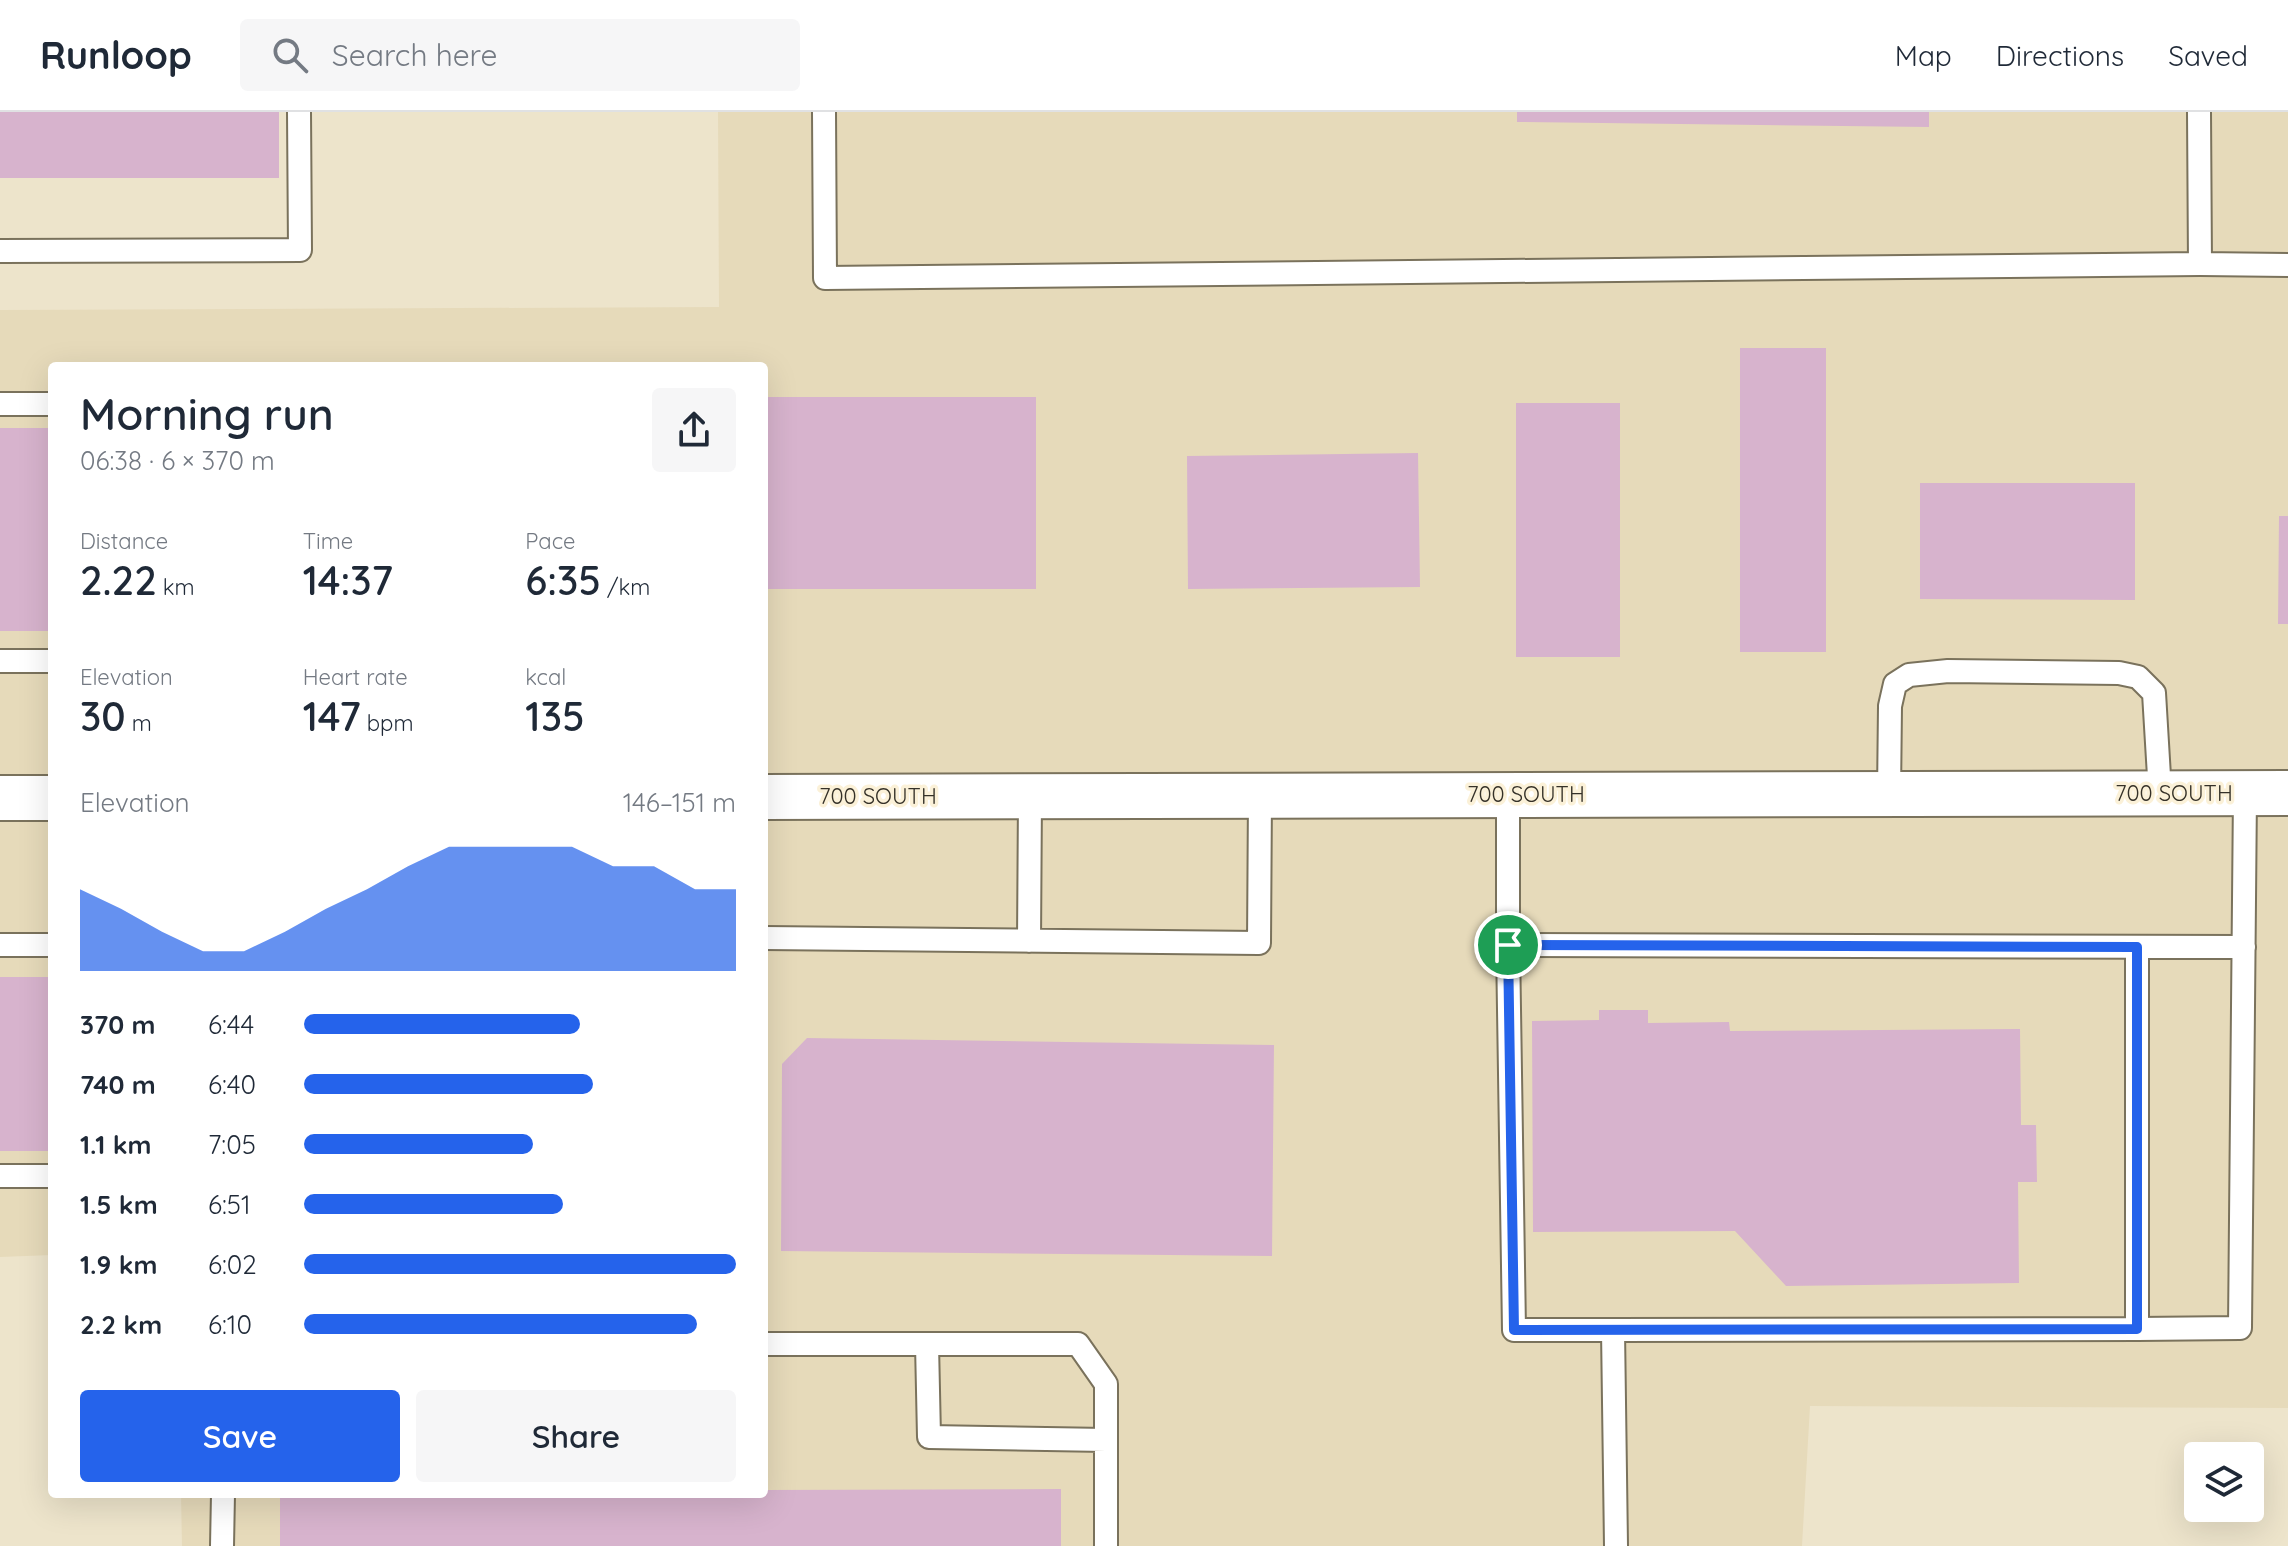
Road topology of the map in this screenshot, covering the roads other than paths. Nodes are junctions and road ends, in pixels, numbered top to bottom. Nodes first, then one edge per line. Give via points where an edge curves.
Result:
1 (299, 112) edge
2 (824, 112) edge
3 (2199, 112) edge
4 (0, 251) edge
5 (2200, 264) junction
6 (2288, 265) edge
7 (0, 404) edge
8 (48, 404) edge
9 (0, 661) edge
10 (48, 661) edge
11 (2160, 793) junction
12 (2245, 793) junction
13 (2288, 793) edge
14 (1508, 794) junction
15 (1889, 794) junction
16 (1260, 795) junction
17 (1030, 796) junction
18 (768, 797) edge
19 (0, 798) edge
20 (48, 798) edge
21 (768, 938) edge
22 (1029, 941) junction
23 (0, 945) edge
24 (48, 945) edge
25 (1508, 945) junction
26 (2137, 947) junction
27 (2244, 947) junction
28 (0, 1176) edge
29 (48, 1176) edge
30 (2137, 1329) junction
31 (1613, 1330) junction
32 (768, 1344) edge
33 (927, 1344) junction
34 (1106, 1440) junction
35 (223, 1498) edge
36 (222, 1546) edge
37 (1106, 1546) edge
38 (1616, 1546) edge

1 - 4 lane via 300,250
2 - 5 lane via 825,278
3 - 5 lane
5 - 6 lane
7 - 8 lane
9 - 10 lane
11 - 12 street, 700 SOUTH
11 - 15 street, 700 SOUTH
11 - 15 lane via 2154,693 2138,677 1948,671 1909,675 1895,684
12 - 13 street, 700 SOUTH
12 - 27 lane
14 - 15 street, 700 SOUTH
14 - 16 street, 700 SOUTH
14 - 25 lane
16 - 17 street, 700 SOUTH
16 - 22 lane via 1259,943
17 - 18 street, 700 SOUTH
17 - 22 lane
19 - 20 street
21 - 22 lane
23 - 24 lane
25 - 26 lane
25 - 31 lane via 1514,1330
26 - 27 lane
26 - 30 lane
27 - 30 lane via 2240,1328
28 - 29 lane
30 - 31 lane
31 - 38 lane
32 - 33 lane
33 - 34 lane via 1078,1344 1106,1384
33 - 34 lane via 929,1437
34 - 37 lane
35 - 36 lane

